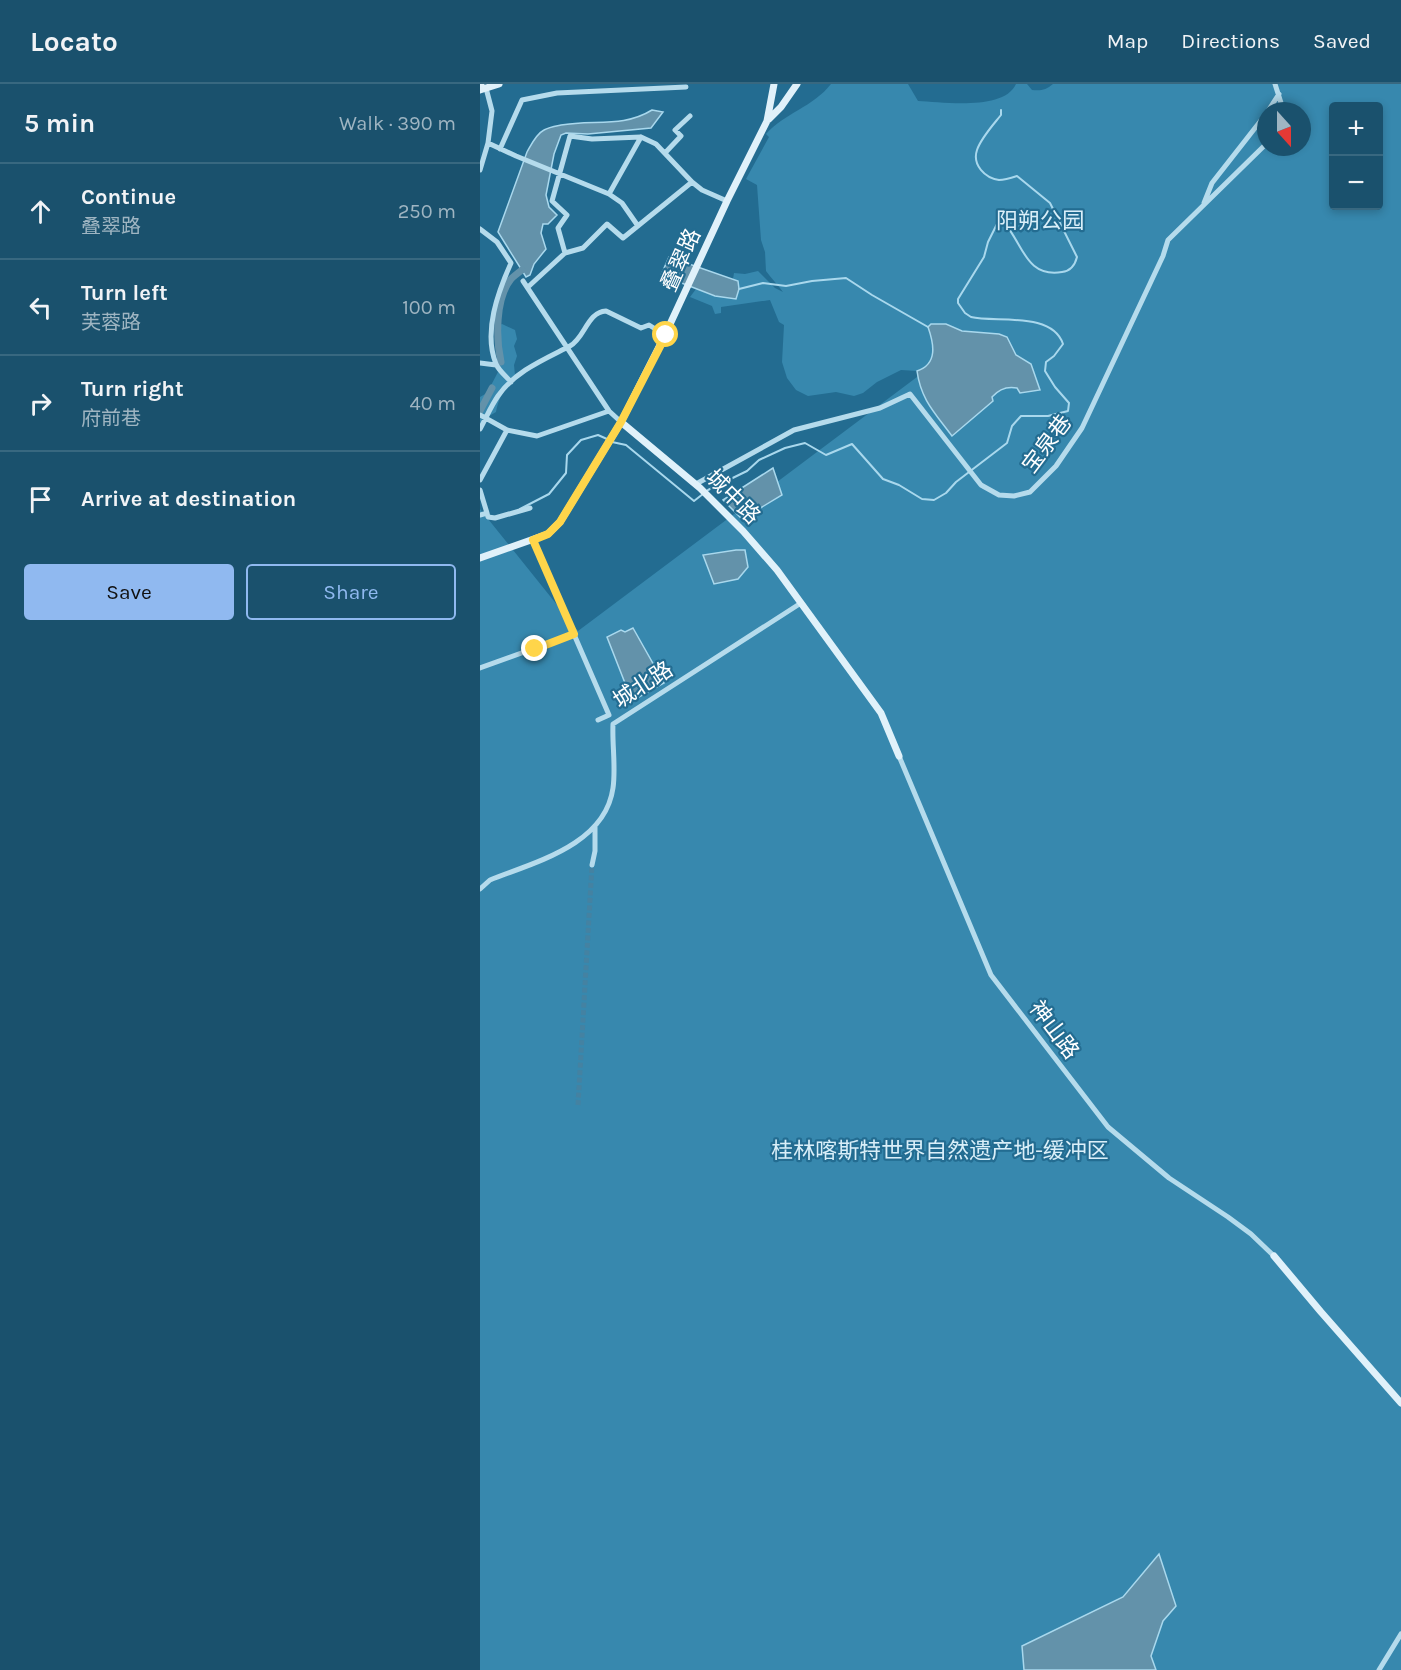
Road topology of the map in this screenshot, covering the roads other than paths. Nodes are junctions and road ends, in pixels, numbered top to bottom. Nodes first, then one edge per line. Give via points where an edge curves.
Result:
1 (499, 84) edge
2 (774, 84) edge
3 (796, 84) edge
4 (1275, 84) edge
5 (482, 87) edge
6 (686, 87) dead end
7 (1279, 94) junction
8 (1274, 102) edge
9 (1281, 102) edge
10 (690, 116) dead end
11 (767, 121) junction
12 (1257, 126) edge
13 (641, 137) junction
14 (488, 143) junction
15 (500, 149) junction
16 (665, 153) junction
17 (1257, 153) edge
18 (480, 170) edge
19 (557, 173) junction
20 (692, 182) junction
21 (609, 194) junction
22 (727, 201) junction
23 (1203, 206) junction
24 (638, 226) junction
25 (480, 229) edge
26 (566, 253) junction
27 (523, 281) dead end
28 (528, 287) junction
29 (666, 335) junction
30 (566, 347) junction
31 (480, 363) edge
32 (496, 365) junction
33 (511, 382) junction
34 (609, 411) junction
35 (483, 417) edge
36 (621, 422) junction
37 (480, 429) edge
38 (507, 430) junction
39 (480, 480) edge
40 (698, 486) junction
41 (480, 490) edge
42 (530, 508) dead end
43 (487, 513) junction
44 (480, 515) edge
45 (533, 540) junction
46 (480, 558) edge
47 (801, 603) junction
48 (574, 634) junction
49 (480, 668) edge
50 (609, 715) junction
51 (598, 720) dead end
52 (613, 723) junction
53 (899, 756) joint
54 (595, 826) junction
55 (592, 865) tunnel mouth
56 (480, 889) edge
57 (1274, 1256) joint
58 (1401, 1403) edge
59 (1401, 1634) edge
60 (1379, 1670) edge

1 - 5 street
2 - 11 street
3 - 11 street
4 - 7 street
5 - 14 street via 492,111
6 - 15 street via 557,93 522,100
7 - 8 street
7 - 9 street
10 - 16 street via 675,130 681,136
11 - 22 street, 叠翠路
12 - 23 street via 1212,183
13 - 16 street
13 - 19 street via 570,136
13 - 21 street
14 - 15 street
14 - 18 street
15 - 19 street
16 - 20 street
17 - 23 street, 宝泉巷
19 - 21 street
19 - 26 street via 552,201 567,215 558,228
20 - 22 street
20 - 24 street
21 - 24 street via 622,203
22 - 29 street, 叠翠路
23 - 40 street, 宝泉巷 via 1168,240 1073,444 1030,492 999,495 981,485 910,394 880,408 794,430
24 - 26 street via 623,238 608,224 583,248
25 - 32 street via 497,242 511,263 494,316 492,348
26 - 28 street
27 - 28 street, 城中路
28 - 30 street, 城中路
29 - 30 street via 649,325 641,328 602,311
29 - 36 street, 叠翠路
30 - 33 street
30 - 34 street, 城中路
31 - 32 street
32 - 33 street
33 - 35 street
34 - 36 street, 城中路
34 - 38 street via 537,436
35 - 37 street
35 - 38 street
36 - 40 street, 城中路
36 - 45 street, 叠翠路 via 560,522 548,534
38 - 39 street
40 - 47 street, 城中路 via 743,531
41 - 43 street
42 - 43 street via 495,518
43 - 44 street
45 - 46 street, 叠翠路
45 - 48 street
45 - 50 street
47 - 52 street, 城北路
47 - 53 street, 城中路 via 881,713
48 - 49 street
48 - 50 street
50 - 51 street
50 - 52 street
52 - 54 street, 城北路 via 613,789
53 - 57 street, 神山路 via 991,975 1108,1127 1169,1178 1251,1234
54 - 55 street
54 - 56 street, 城北路 via 581,841 490,880
57 - 58 street
59 - 60 street

